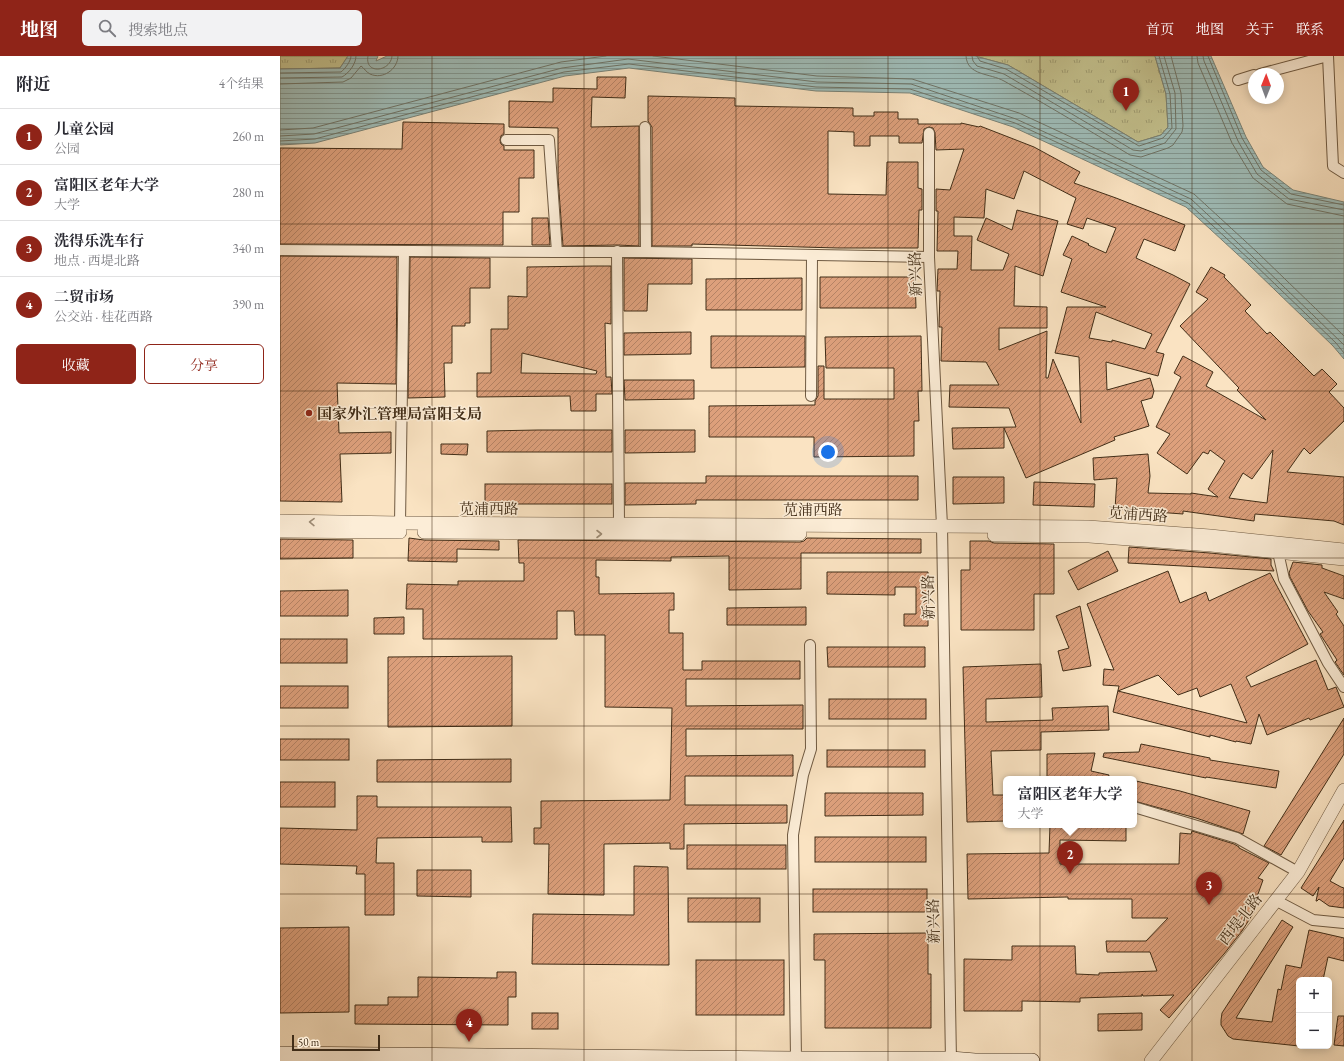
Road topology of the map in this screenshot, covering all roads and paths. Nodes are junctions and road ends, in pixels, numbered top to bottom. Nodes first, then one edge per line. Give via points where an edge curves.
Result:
1 (1328, 56) edge
2 (1283, 68) edge
3 (1248, 78) edge
4 (1238, 80) dead end
5 (645, 127) dead end
6 (929, 133) dead end
7 (506, 140) dead end
8 (1344, 173) edge
9 (280, 250) edge
10 (404, 251) junction
11 (617, 251) junction
12 (557, 252) junction
13 (646, 252) junction
14 (812, 256) junction
15 (929, 257) junction
16 (811, 396) dead end
17 (280, 521) edge
18 (400, 523) junction
19 (619, 524) junction
20 (942, 530) junction
21 (280, 531) edge
22 (1344, 550) edge
23 (1278, 552) junction
24 (1344, 559) edge
25 (810, 645) dead end
26 (1344, 687) edge
27 (1344, 790) edge
28 (1137, 808) edge
29 (1298, 872) junction
30 (1275, 900) junction
31 (1344, 923) edge
32 (280, 1054) edge
33 (796, 1059) junction
34 (951, 1060) edge
35 (1032, 1061) edge
36 (1151, 1061) edge

1 - 2 street
1 - 8 street via 1333,166
3 - 4 street
5 - 13 street
6 - 15 street, 新兴路
7 - 12 street via 549,140
9 - 10 street
10 - 12 street
10 - 18 street
11 - 12 street
11 - 13 street
11 - 19 street
13 - 14 street
14 - 15 street
14 - 16 street
15 - 20 street, 新兴路
18 -> 17 street, 苋浦西路
18 - 19 street, 苋浦西路
19 - 20 street, 苋浦西路
21 -> 20 street, 苋浦西路 via 604,534
20 - 22 street, 苋浦西路 via 1088,527
20 - 23 street, 苋浦西路 via 1089,536
20 - 34 street, 新兴路
23 - 24 street, 苋浦西路
23 - 26 street via 1284,579 1328,663
25 - 33 street via 811,750 803,775 793,835
27 - 29 street, 西堤北路
28 - 29 street via 1237,838
29 - 30 street, 西堤北路
30 - 31 street via 1314,920
30 - 36 street, 西堤北路
32 - 33 main road
33 - 34 main road
34 - 35 main road

